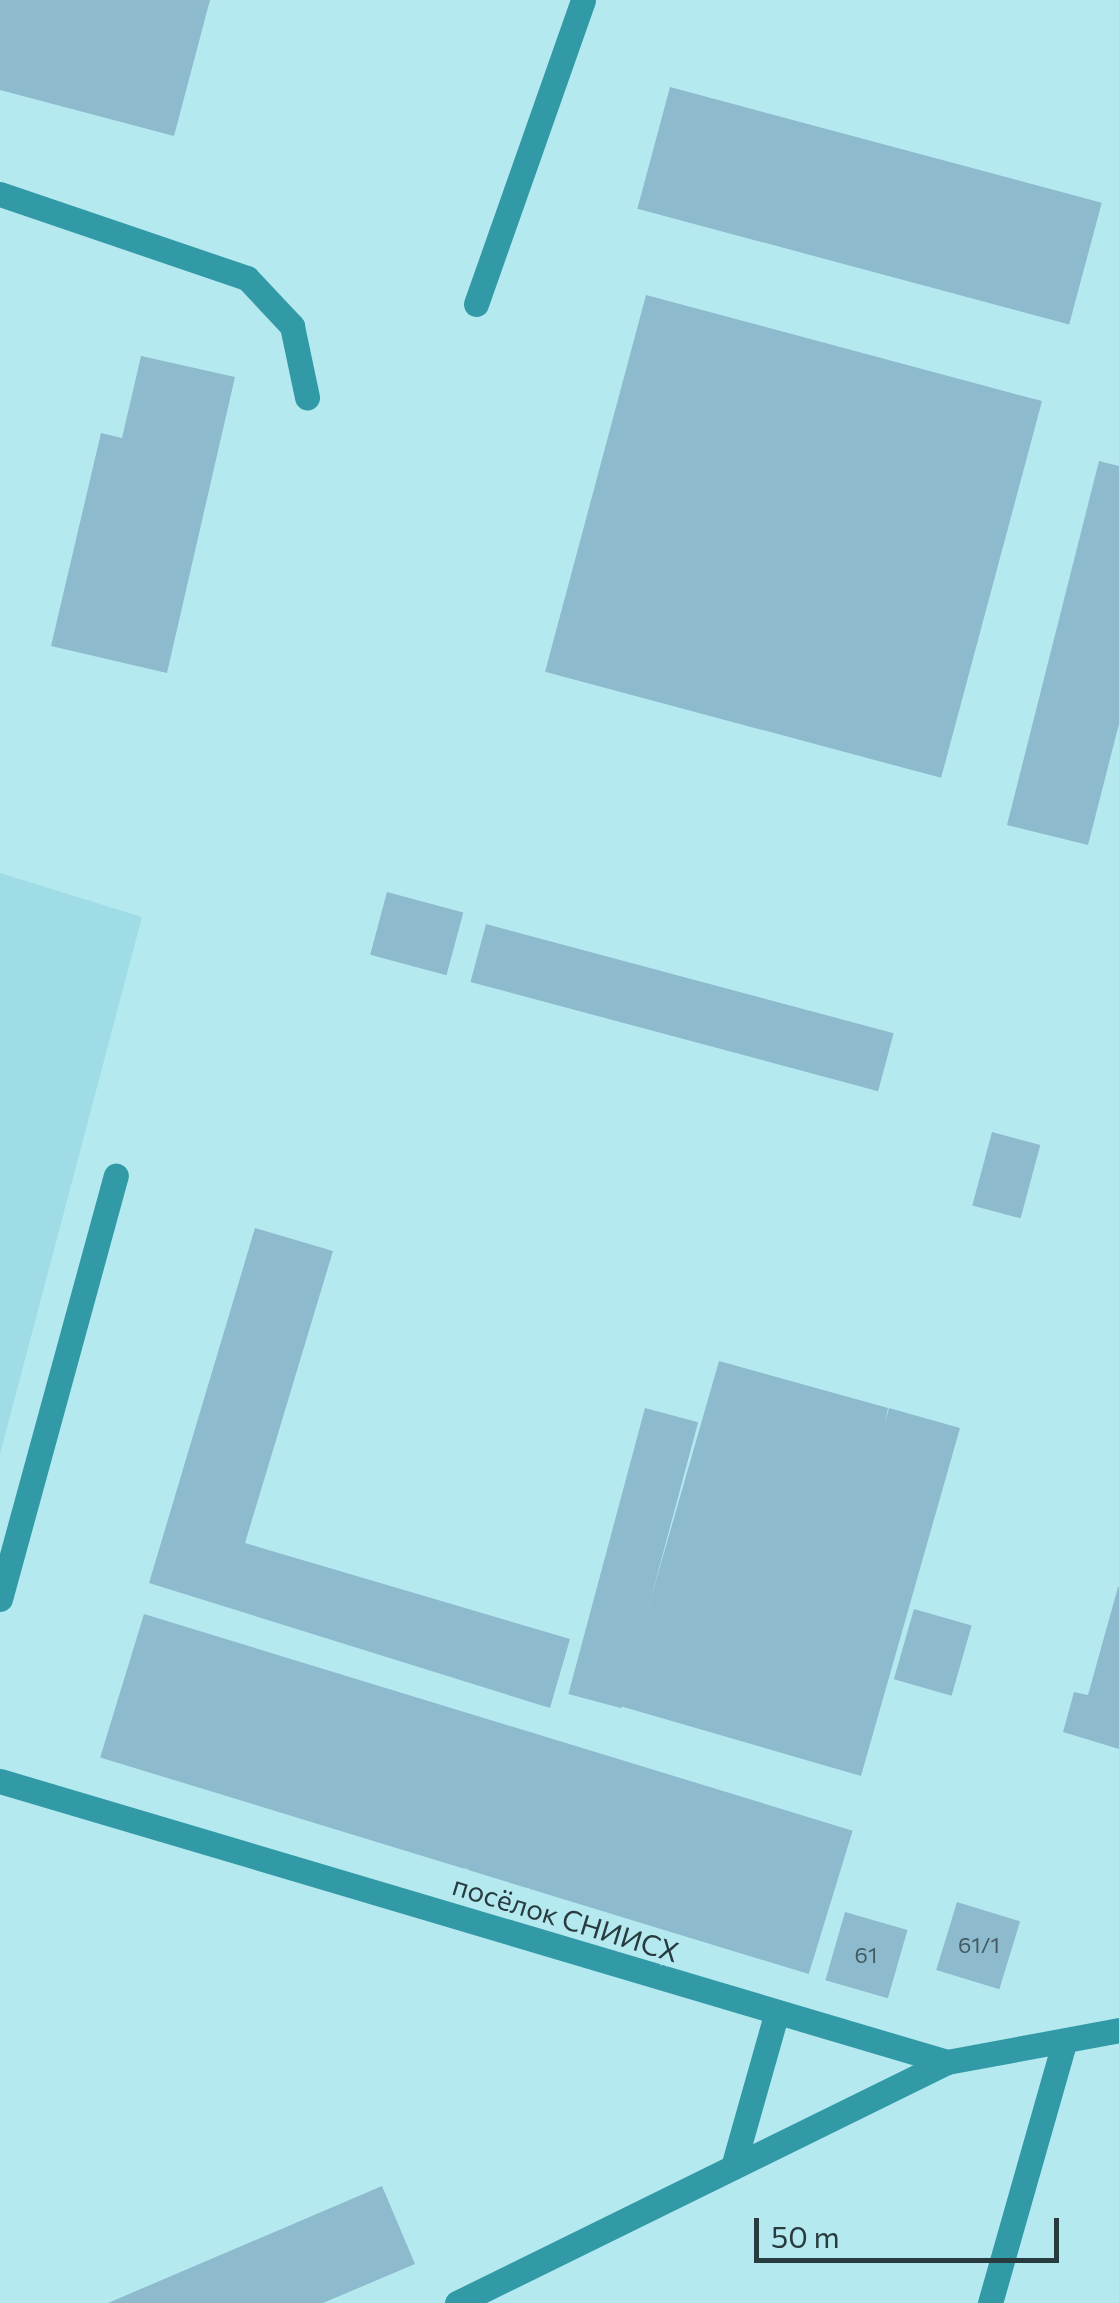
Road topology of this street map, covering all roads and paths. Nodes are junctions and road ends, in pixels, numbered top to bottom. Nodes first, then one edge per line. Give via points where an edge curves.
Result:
1 (584, 0) edge
2 (0, 194) edge
3 (476, 304) dead end
4 (307, 397) dead end
5 (116, 1176) dead end
6 (0, 1599) edge
7 (0, 1781) edge
8 (777, 2012) junction
9 (1119, 2030) edge
10 (1063, 2047) junction
11 (947, 2062) junction
12 (733, 2167) junction
13 (457, 2303) edge
14 (990, 2303) edge

1 - 3 street
2 - 4 street via 247,278 292,326
5 - 6 street
7 - 8 street, посёлок СНИИСХ
8 - 11 street, посёлок СНИИСХ
8 - 12 street
9 - 10 street, посёлок СНИИСХ
10 - 11 street, посёлок СНИИСХ
10 - 14 street
11 - 12 street
12 - 13 street

